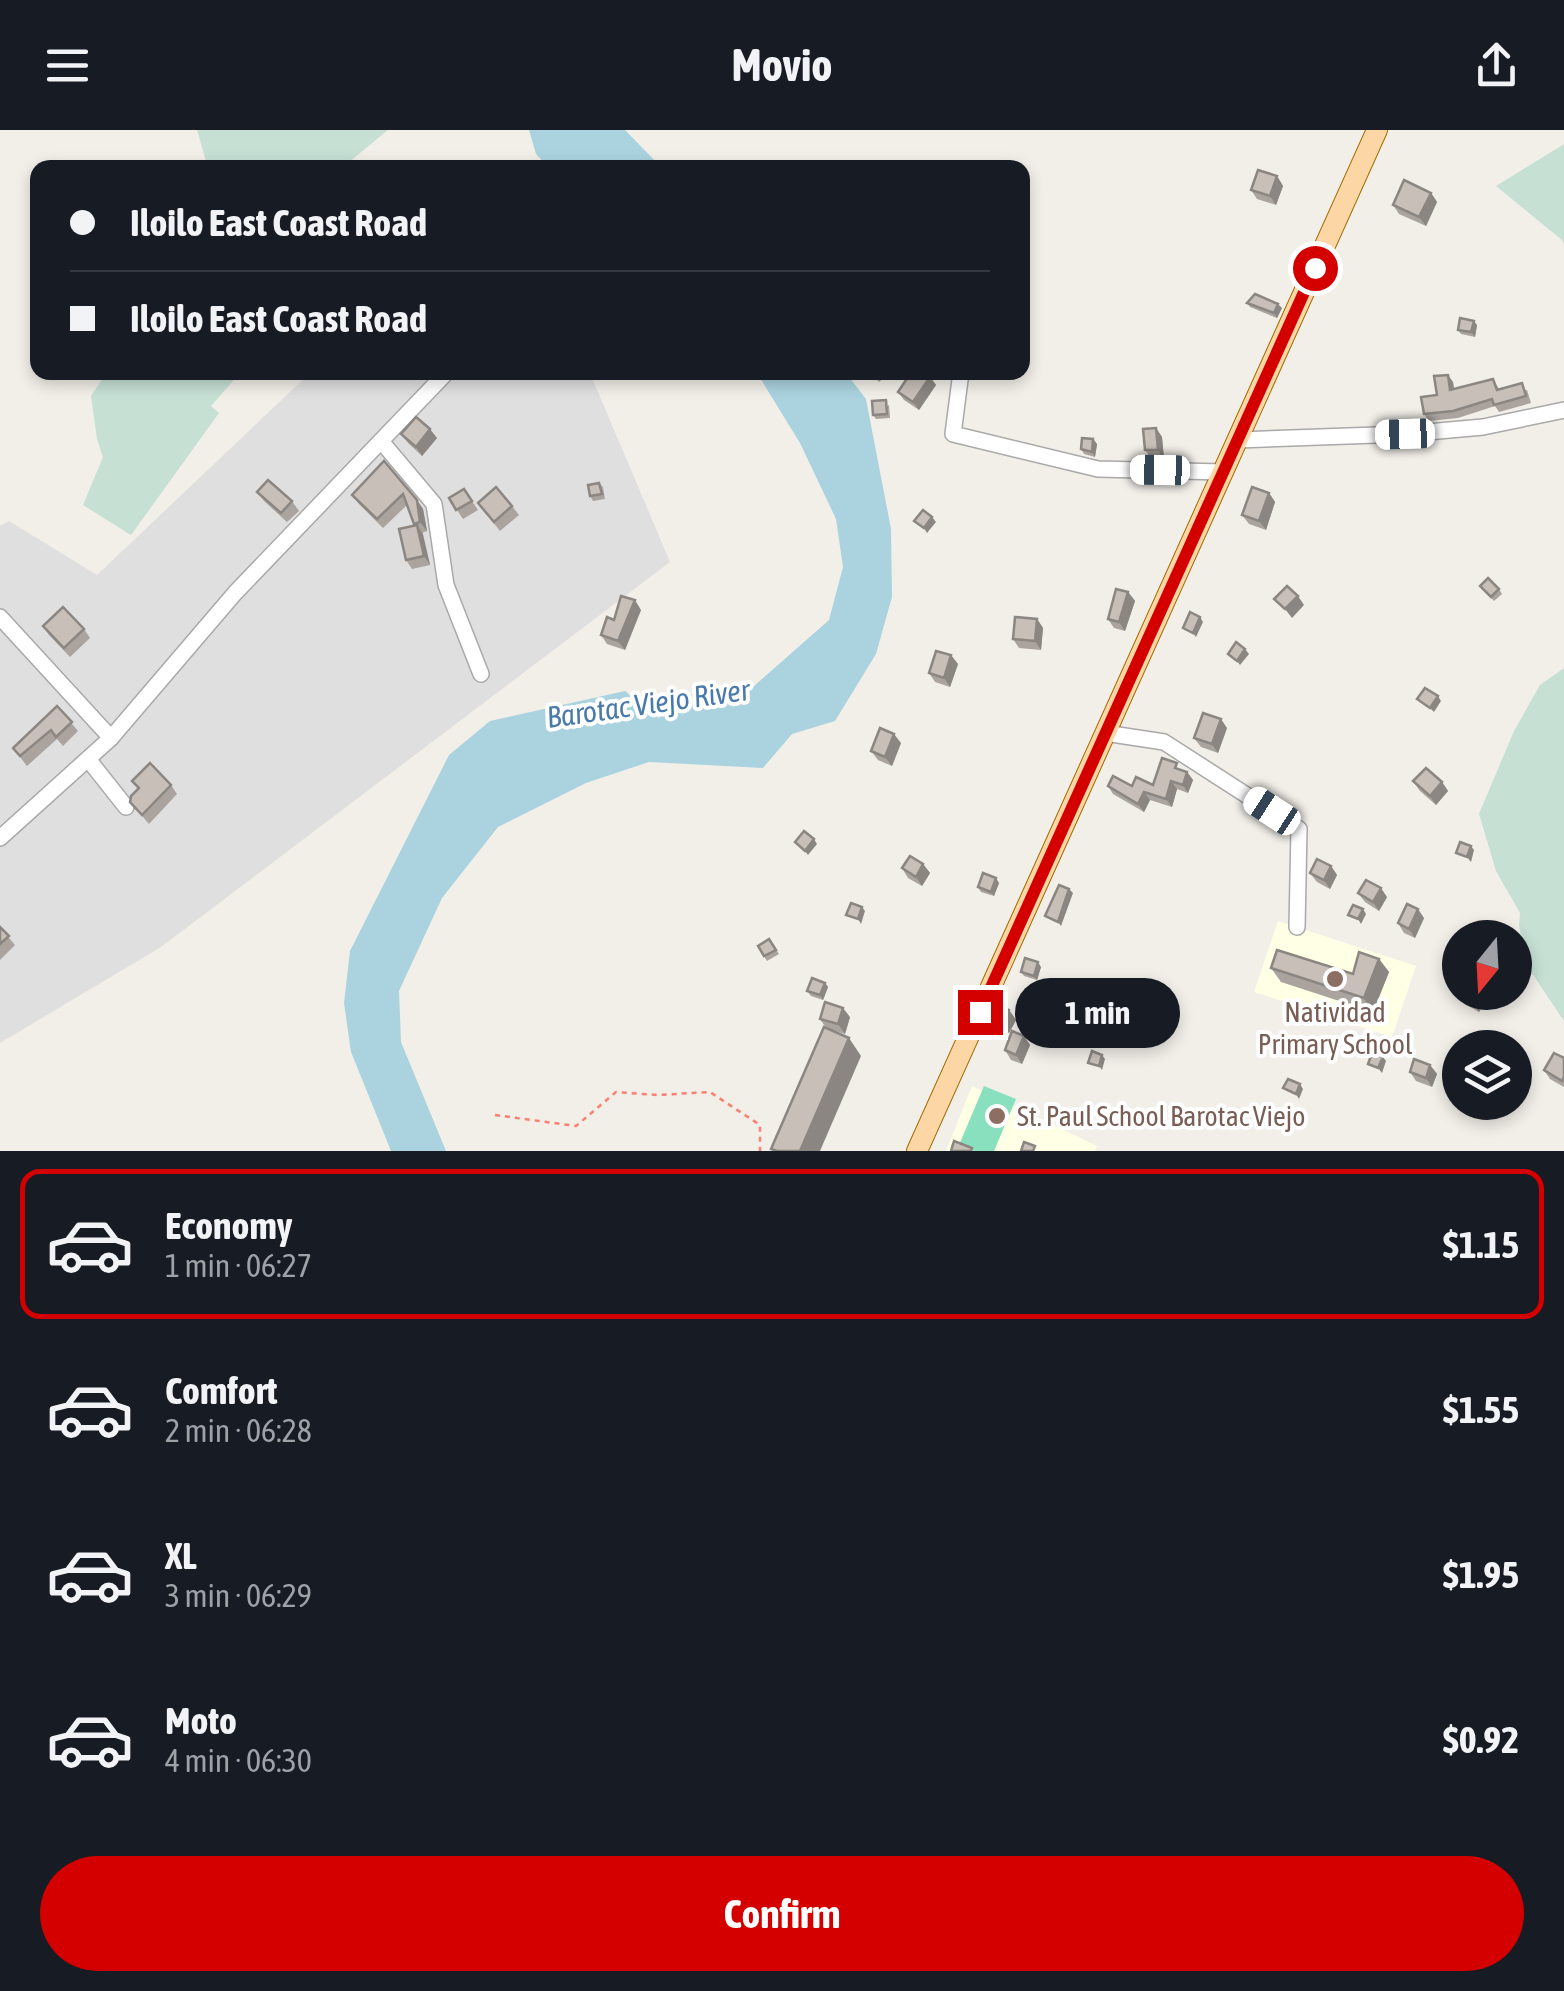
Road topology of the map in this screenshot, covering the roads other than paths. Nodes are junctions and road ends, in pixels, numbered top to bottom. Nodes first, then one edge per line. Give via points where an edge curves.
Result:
1 (1377, 130) edge
2 (439, 380) edge
3 (960, 380) edge
4 (1564, 410) edge
5 (1238, 440) junction
6 (381, 441) junction
7 (1223, 472) junction
8 (0, 617) edge
9 (481, 674) dead end
10 (1105, 733) junction
11 (111, 738) junction
12 (88, 758) junction
13 (126, 807) edge
14 (0, 838) edge
15 (1297, 927) dead end
16 (917, 1151) edge

1 - 5 main road
2 - 6 street
3 - 7 street via 952,434 1098,468
4 - 5 street via 1483,427
5 - 7 main road
6 - 9 street via 434,504 446,586
6 - 11 street via 235,592
7 - 10 main road
8 - 11 street
10 - 15 street via 1164,742 1299,828
10 - 16 main road
11 - 12 street
12 - 13 street
12 - 14 street

